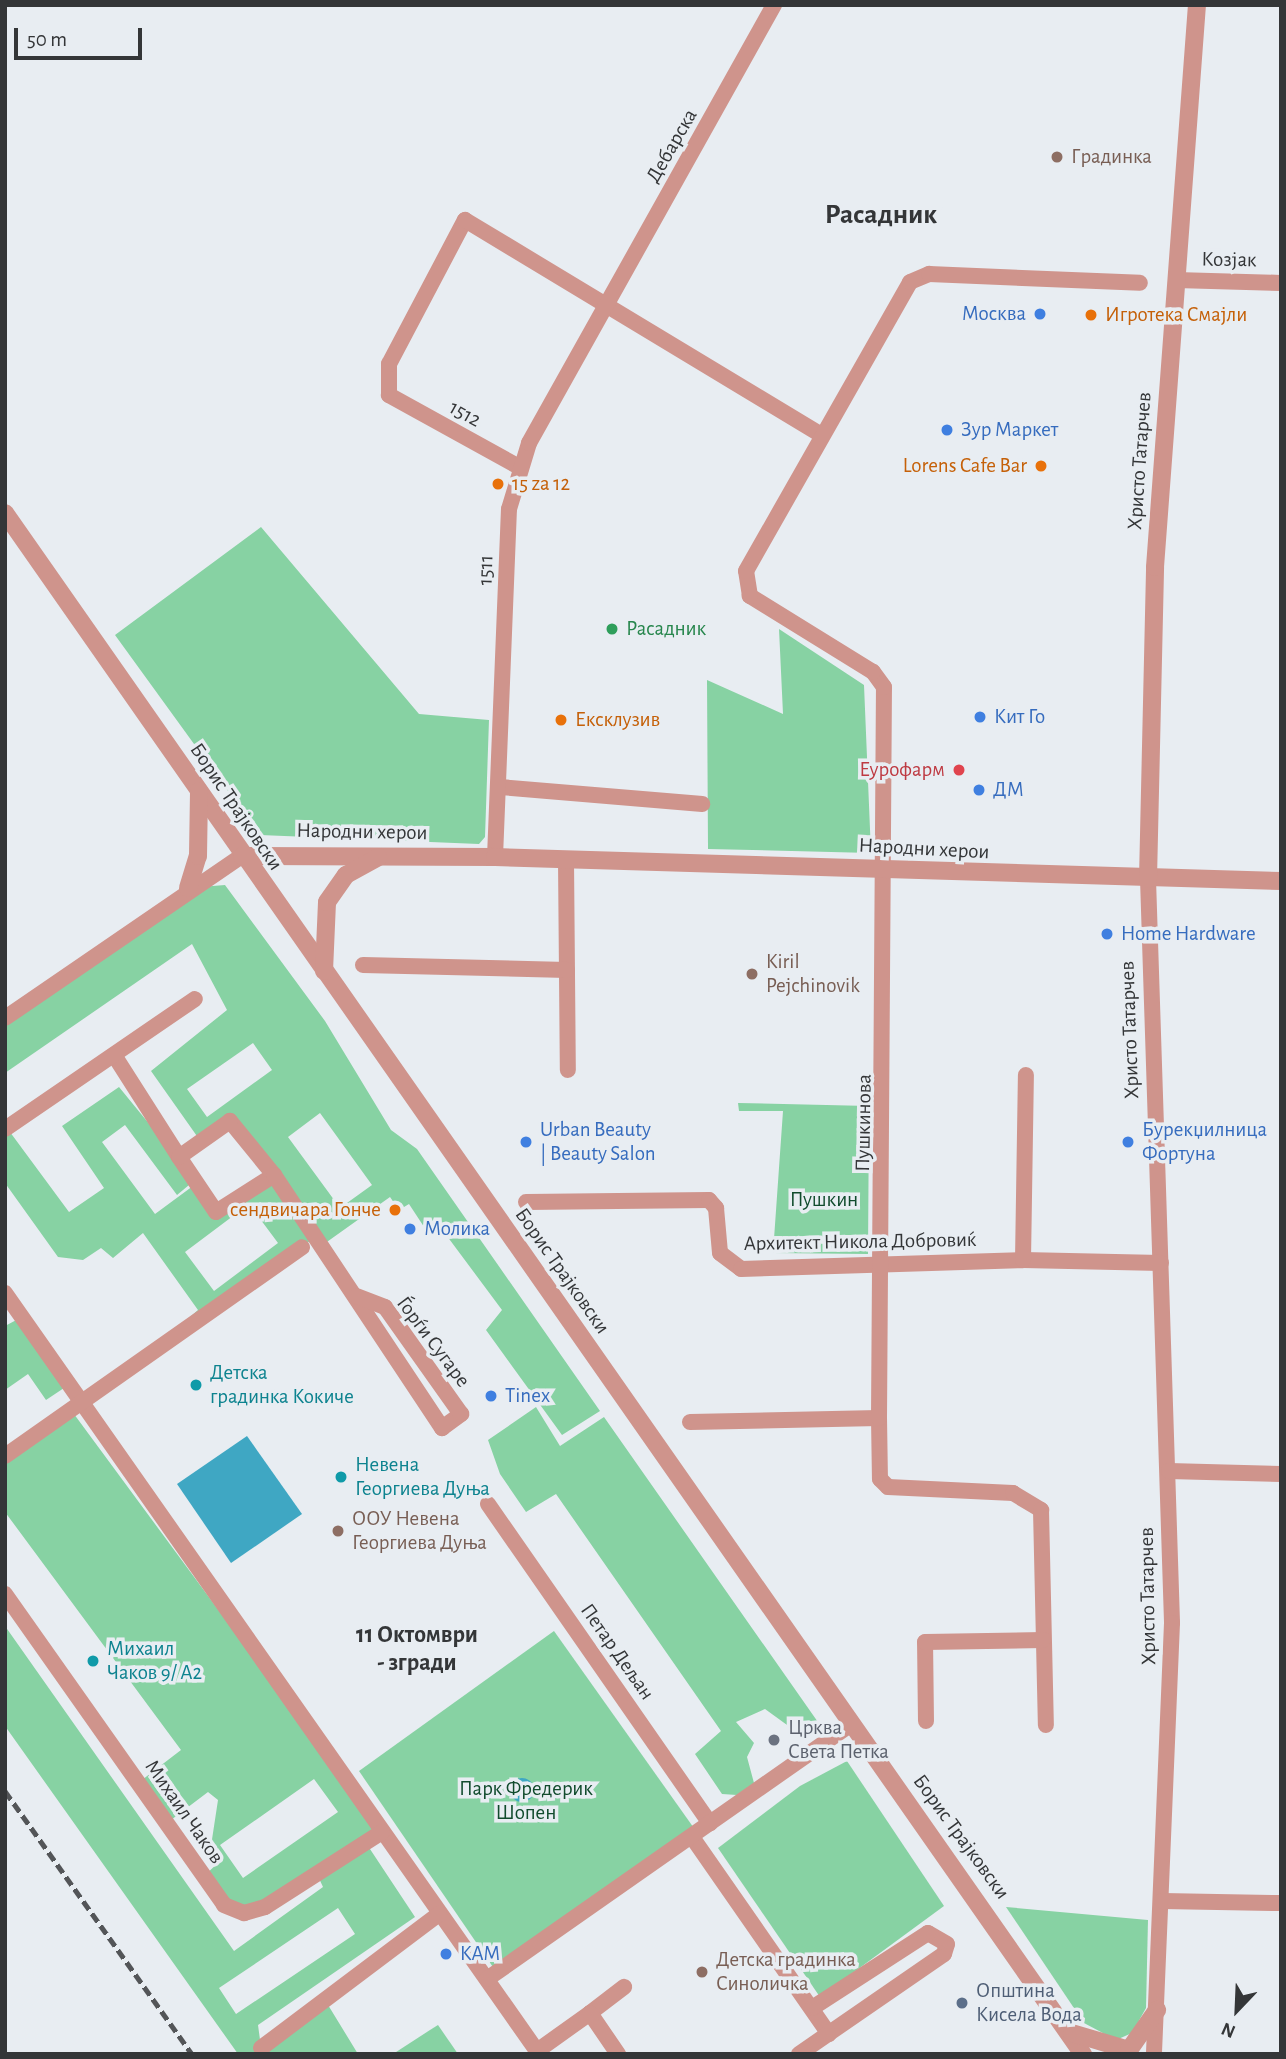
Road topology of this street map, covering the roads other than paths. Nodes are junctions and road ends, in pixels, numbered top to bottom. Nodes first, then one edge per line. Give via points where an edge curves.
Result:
1 (774, 5) edge
2 (1197, 5) edge
3 (1176, 280) junction
4 (1281, 282) edge
5 (1140, 283) dead end
6 (605, 306) junction
7 (822, 435) junction
8 (522, 468) junction
9 (5, 513) edge
10 (500, 787) junction
11 (199, 791) junction
12 (702, 804) dead end
13 (385, 854) junction
14 (242, 856) junction
15 (495, 857) junction
16 (566, 860) junction
17 (887, 870) junction
18 (1148, 879) junction
19 (1281, 881) edge
20 (188, 888) junction
21 (363, 965) dead end
22 (567, 970) junction
23 (324, 975) junction
24 (195, 999) dead end
25 (5, 1018) edge
26 (114, 1055) junction
27 (568, 1070) dead end
28 (1026, 1075) dead end
29 (5, 1129) edge
30 (179, 1157) junction
31 (274, 1175) junction
32 (526, 1202) dead end
33 (302, 1247) dead end
34 (1023, 1260) junction
35 (883, 1262) junction
36 (1161, 1263) junction
37 (357, 1296) junction
38 (8, 1303) edge
39 (82, 1400) junction
40 (879, 1418) junction
41 (690, 1422) dead end
42 (5, 1456) edge
43 (1169, 1471) junction
44 (1281, 1474) edge
45 (488, 1504) dead end
46 (5, 1594) edge
47 (1043, 1640) junction
48 (926, 1721) dead end
49 (851, 1724) junction
50 (1046, 1725) dead end
51 (710, 1824) junction
52 (382, 1832) junction
53 (692, 1837) junction
54 (1162, 1901) junction
55 (1281, 1903) edge
56 (439, 1914) junction
57 (487, 1979) junction
58 (624, 1987) dead end
59 (811, 2008) junction
60 (1157, 2010) junction
61 (590, 2013) junction
62 (1072, 2033) junction
63 (829, 2034) junction
64 (261, 2048) dead end
65 (538, 2052) edge
66 (618, 2054) edge
67 (799, 2054) edge
68 (1083, 2054) edge
69 (1154, 2054) edge

1 - 6 street, Дебарска
2 - 3 street, Христо Татарчев
3 - 4 street, Козјак
3 - 18 street, Христо Татарчев via 1154,592
5 - 7 street via 919,276
6 - 7 street
6 - 8 street, 1511 via 529,443
6 - 8 street, 1512 via 466,220 389,364 389,395
7 - 17 street, Пушкинова via 744,585 750,596 873,672 884,687
8 - 10 street, 1511 via 509,509
9 - 11 street, Борис Трајковски
10 - 12 street
10 - 15 street, 1511
11 - 14 street, Борис Трајковски
11 - 20 street via 198,856
13 - 14 street, Народни херои
13 - 15 street, Народни херои
13 - 23 street via 345,875 327,902 321,930
14 - 20 street
14 - 23 street, Борис Трајковски
15 - 16 street, Народни херои
16 - 17 street, Народни херои
16 - 22 street
17 - 18 street, Народни херои
17 - 35 street, Пушкинова
18 - 19 street, Народни херои
18 - 36 street, Христо Татарчев
20 - 25 street
21 - 22 street
22 - 27 street
23 - 49 street, Борис Трајковски
24 - 26 street
26 - 29 street
26 - 30 street
28 - 34 street
30 - 31 street, Ѓорѓи Сугаре via 230,1121
30 - 31 street via 216,1212
31 - 37 street, Ѓорѓи Сугаре
32 - 35 street, Архитект Никола Добровиќ via 705,1198 716,1208 720,1253 734,1267
33 - 39 street
34 - 35 street, Архитект Никола Добровиќ
34 - 36 street, Архитект Никола Добровиќ
35 - 40 street, Пушкинова
36 - 43 street, Христо Татарчев
37 - 37 street, Ѓорѓи Сугаре via 442,1428 461,1414 385,1307
38 - 39 street
39 - 42 street
39 - 52 street
40 - 41 street
40 - 47 street, Пушкинова via 880,1479 888,1488 1013,1493 1041,1510
43 - 44 street
43 - 54 street, Христо Татарчев via 1171,1755
45 - 51 street, Петар Дељан
46 - 52 street, Михаил Чаков via 224,1905 244,1913 265,1907
47 - 48 street via 925,1642
47 - 50 street, Пушкинова
49 - 51 street
49 - 62 street, Борис Трајковски
51 - 53 street
52 - 56 street
53 - 57 street
53 - 59 street
54 - 55 street
54 - 60 street, Христо Татарчев
56 - 57 street
56 - 64 street
57 - 65 street
58 - 61 street
59 - 63 street
59 - 63 street via 928,1933 947,1944 943,1954
60 - 62 street via 1129,2050
60 - 69 street, Христо Татарчев
61 - 65 street
61 - 66 street
62 - 68 street, Борис Трајковски
63 - 67 street

